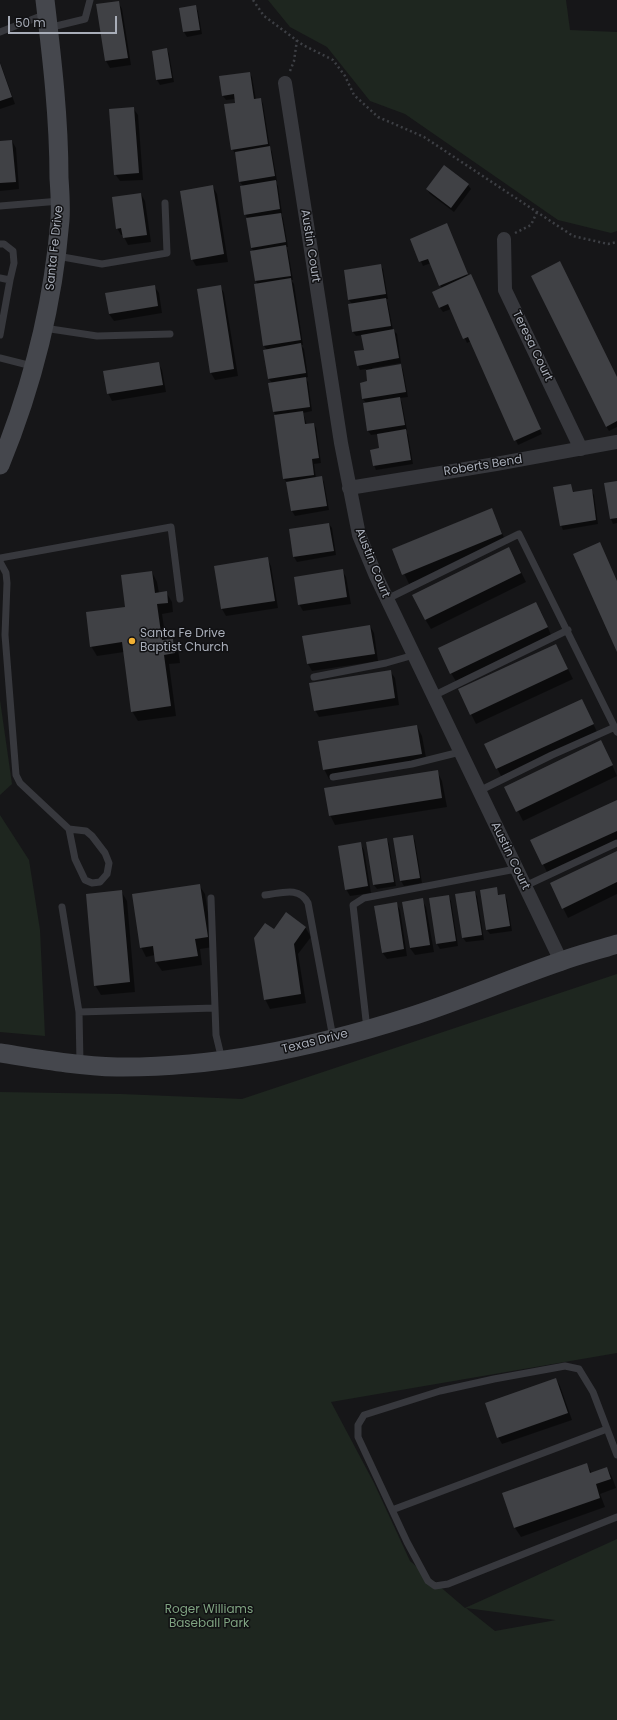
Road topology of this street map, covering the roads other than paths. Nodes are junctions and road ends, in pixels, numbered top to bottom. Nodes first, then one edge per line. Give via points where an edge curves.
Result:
1 (90, 0) edge
2 (47, 14) edge
3 (1, 30) edge
4 (285, 83) road end
5 (60, 201) junction
6 (165, 203) dead end
7 (0, 206) edge
8 (504, 239) road end
9 (0, 244) edge
10 (55, 256) junction
11 (0, 278) edge
12 (10, 280) junction
13 (44, 328) junction
14 (170, 334) dead end
15 (0, 335) edge
16 (0, 358) edge
17 (34, 367) junction
18 (617, 442) edge
19 (581, 449) junction
20 (0, 465) edge
21 (349, 488) junction
22 (0, 558) edge
23 (0, 562) edge
24 (180, 598) dead end
25 (387, 599) junction
26 (568, 630) junction
27 (414, 655) junction
28 (314, 677) dead end
29 (433, 696) junction
30 (616, 730) edge
31 (460, 752) junction
32 (333, 777) dead end
33 (479, 791) junction
34 (69, 829) junction
35 (617, 843) edge
36 (516, 869) junction
37 (525, 886) junction
38 (265, 895) dead end
39 (211, 898) dead end
40 (62, 908) dead end
41 (617, 944) edge
42 (560, 961) junction
43 (215, 1008) junction
44 (79, 1012) junction
45 (367, 1029) junction
46 (333, 1038) junction
47 (0, 1053) edge
48 (222, 1060) junction
49 (80, 1064) junction
50 (607, 1428) junction
51 (617, 1455) edge
52 (392, 1510) junction
53 (617, 1517) edge

1 - 2 lane via 85,19
2 - 3 lane
2 - 5 street, Santa Fe Drive via 59,150
4 - 21 street, Austin Court
5 - 7 lane
5 - 10 street, Santa Fe Drive
6 - 10 lane via 167,253 102,264
8 - 19 street, Teresa Court via 505,290
9 - 12 lane via 13,251 14,263
10 - 13 street, Santa Fe Drive
11 - 12 lane
12 - 15 lane
13 - 14 lane via 97,336
13 - 17 street, Santa Fe Drive
16 - 17 lane
17 - 20 street, Santa Fe Drive via 16,426
18 - 19 street, Roberts Bend
19 - 21 street, Roberts Bend
21 - 25 street, Austin Court via 359,535
22 - 24 lane via 171,527
23 - 34 lane via 6,573 7,583 5,635 16,775 20,783
25 - 26 lane via 519,534
25 - 27 street, Austin Court
26 - 29 lane
26 - 30 lane
27 - 28 lane
27 - 29 street, Austin Court
29 - 31 street, Austin Court
30 - 33 lane via 552,755
31 - 32 lane via 412,764
31 - 33 street, Austin Court
33 - 36 street, Austin Court
34 - 34 lane via 75,859 85,880 92,883 100,882 107,874 109,863 105,854 86,831
35 - 37 lane
36 - 37 street, Austin Court
36 - 45 lane via 364,898 353,905
37 - 42 street, Austin Court
38 - 46 lane via 299,892 308,903
39 - 43 lane
40 - 44 lane
41 - 42 street, Texas Drive
42 - 45 street, Texas Drive via 410,1017
43 - 44 lane
43 - 48 lane via 216,1036
44 - 49 lane
45 - 46 street, Texas Drive
46 - 48 street, Texas Drive via 264,1054
47 - 49 street, Texas Drive
48 - 49 street, Texas Drive via 194,1064 117,1067
50 - 51 lane
50 - 52 lane
50 - 52 lane via 593,1392 579,1369 564,1366 440,1391 364,1415 358,1425 358,1437
52 - 53 lane via 428,1581 435,1586 448,1584

